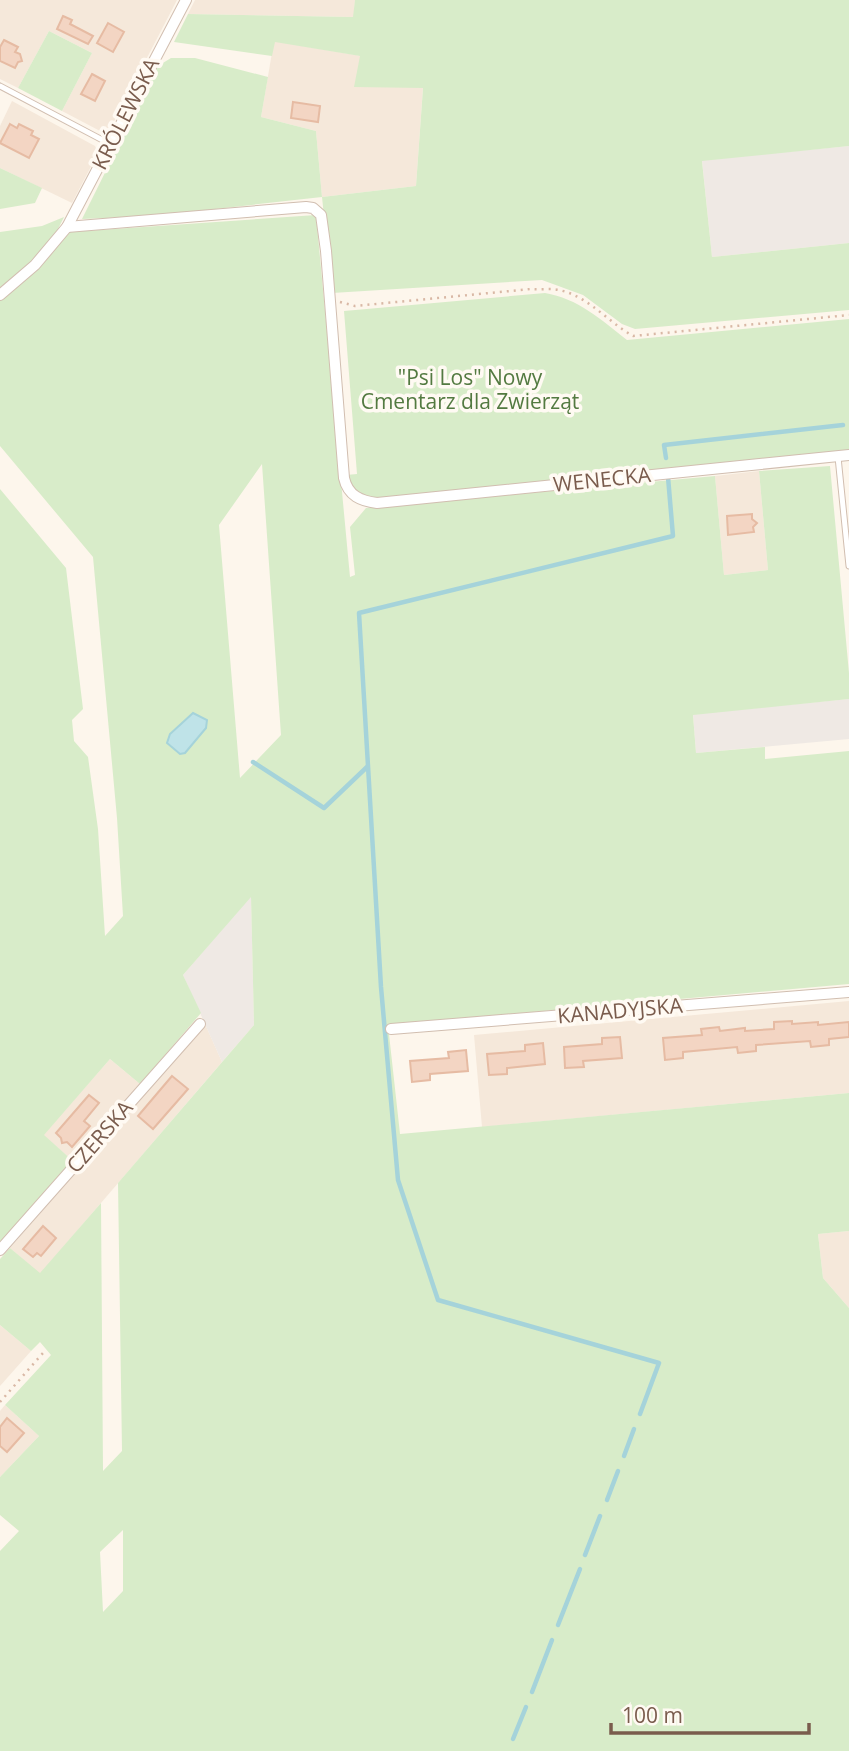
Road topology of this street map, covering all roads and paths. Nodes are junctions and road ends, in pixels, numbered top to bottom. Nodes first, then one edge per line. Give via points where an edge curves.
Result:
1 (186, 0) edge
2 (0, 86) edge
3 (110, 144) junction
4 (67, 228) junction
5 (0, 295) edge
6 (330, 302) junction
7 (849, 315) edge
8 (844, 456) edge
9 (849, 566) edge
10 (849, 992) edge
11 (200, 1024) dead end
12 (391, 1029) dead end
13 (0, 1250) edge
14 (43, 1353) dead end
15 (0, 1402) edge

1 - 3 street, KRÓLEWSKA
2 - 3 lane
3 - 4 street, KRÓLEWSKA
4 - 5 street, KRÓLEWSKA via 35,265
4 - 6 street via 313,208 321,215 324,229
6 - 7 path via 355,306 559,290 633,335
6 - 8 street, WENECKA via 344,478 348,490 366,501
8 - 9 lane
10 - 12 street, KANADYJSKA
11 - 13 street, CZERSKA
14 - 15 path

